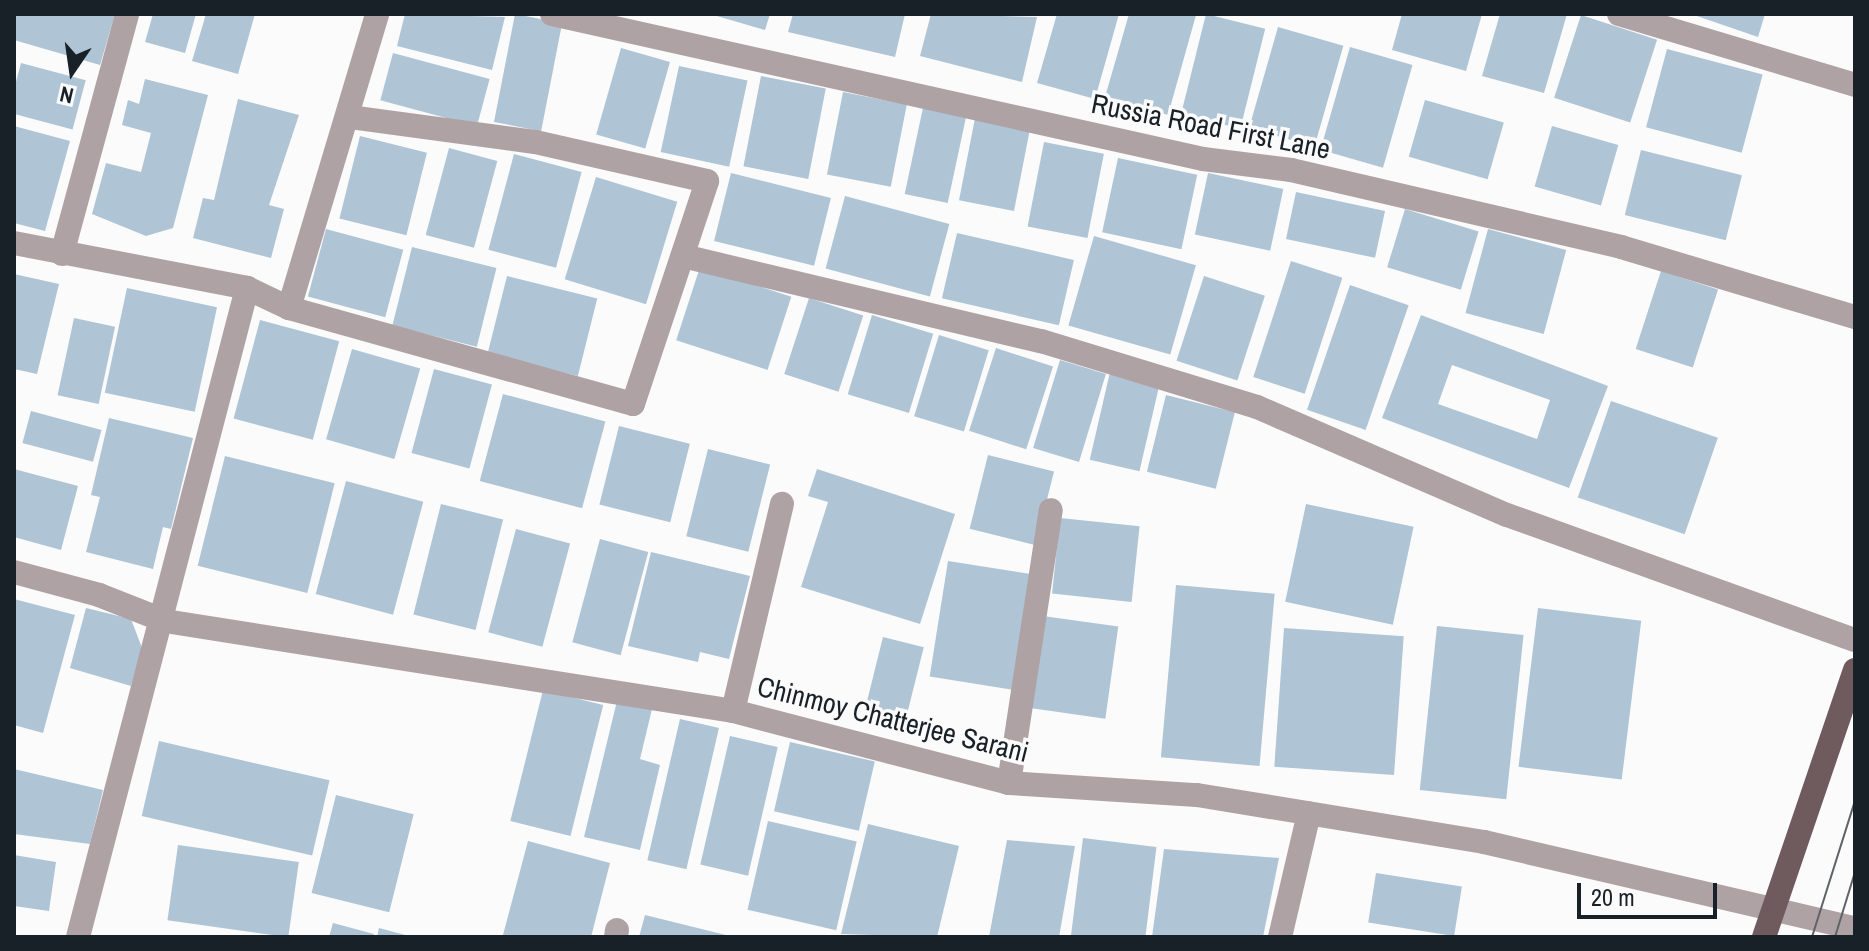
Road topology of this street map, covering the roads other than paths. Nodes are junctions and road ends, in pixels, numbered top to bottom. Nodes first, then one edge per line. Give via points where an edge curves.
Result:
1 (127, 14) edge
2 (377, 14) edge
3 (552, 14) edge
4 (1619, 14) edge
5 (1855, 85) edge
6 (351, 117) junction
7 (14, 243) edge
8 (62, 254) junction
9 (683, 256) junction
10 (247, 288) junction
11 (289, 308) junction
12 (1855, 317) edge
13 (782, 504) dead end
14 (1051, 510) dead end
15 (14, 572) edge
16 (165, 621) junction
17 (1855, 640) edge
18 (1855, 670) edge
19 (733, 711) junction
20 (1009, 783) junction
21 (1309, 813) junction
22 (1772, 913) junction
23 (1855, 928) edge
24 (78, 937) edge
25 (1280, 937) edge
26 (1764, 937) edge

1 - 8 street
2 - 6 street
3 - 12 street, Russia Road First Lane via 1203,159 1291,170 1621,247
4 - 5 street
6 - 9 street via 535,142 707,181
6 - 11 street
7 - 8 street
8 - 10 street
9 - 11 street via 633,404
9 - 17 street via 1041,341 1257,407 1507,515
10 - 11 street
10 - 16 street
13 - 19 street
14 - 20 street
15 - 16 street, Chinmoy Chatterjee Sarani via 99,595
16 - 19 street, Chinmoy Chatterjee Sarani
16 - 24 street
18 - 22 main road
19 - 20 street, Chinmoy Chatterjee Sarani
20 - 21 street, Chinmoy Chatterjee Sarani via 1197,795
21 - 22 street, Chinmoy Chatterjee Sarani via 1484,842
21 - 25 street
22 - 23 street, Chinmoy Chatterjee Sarani
22 - 26 main road

